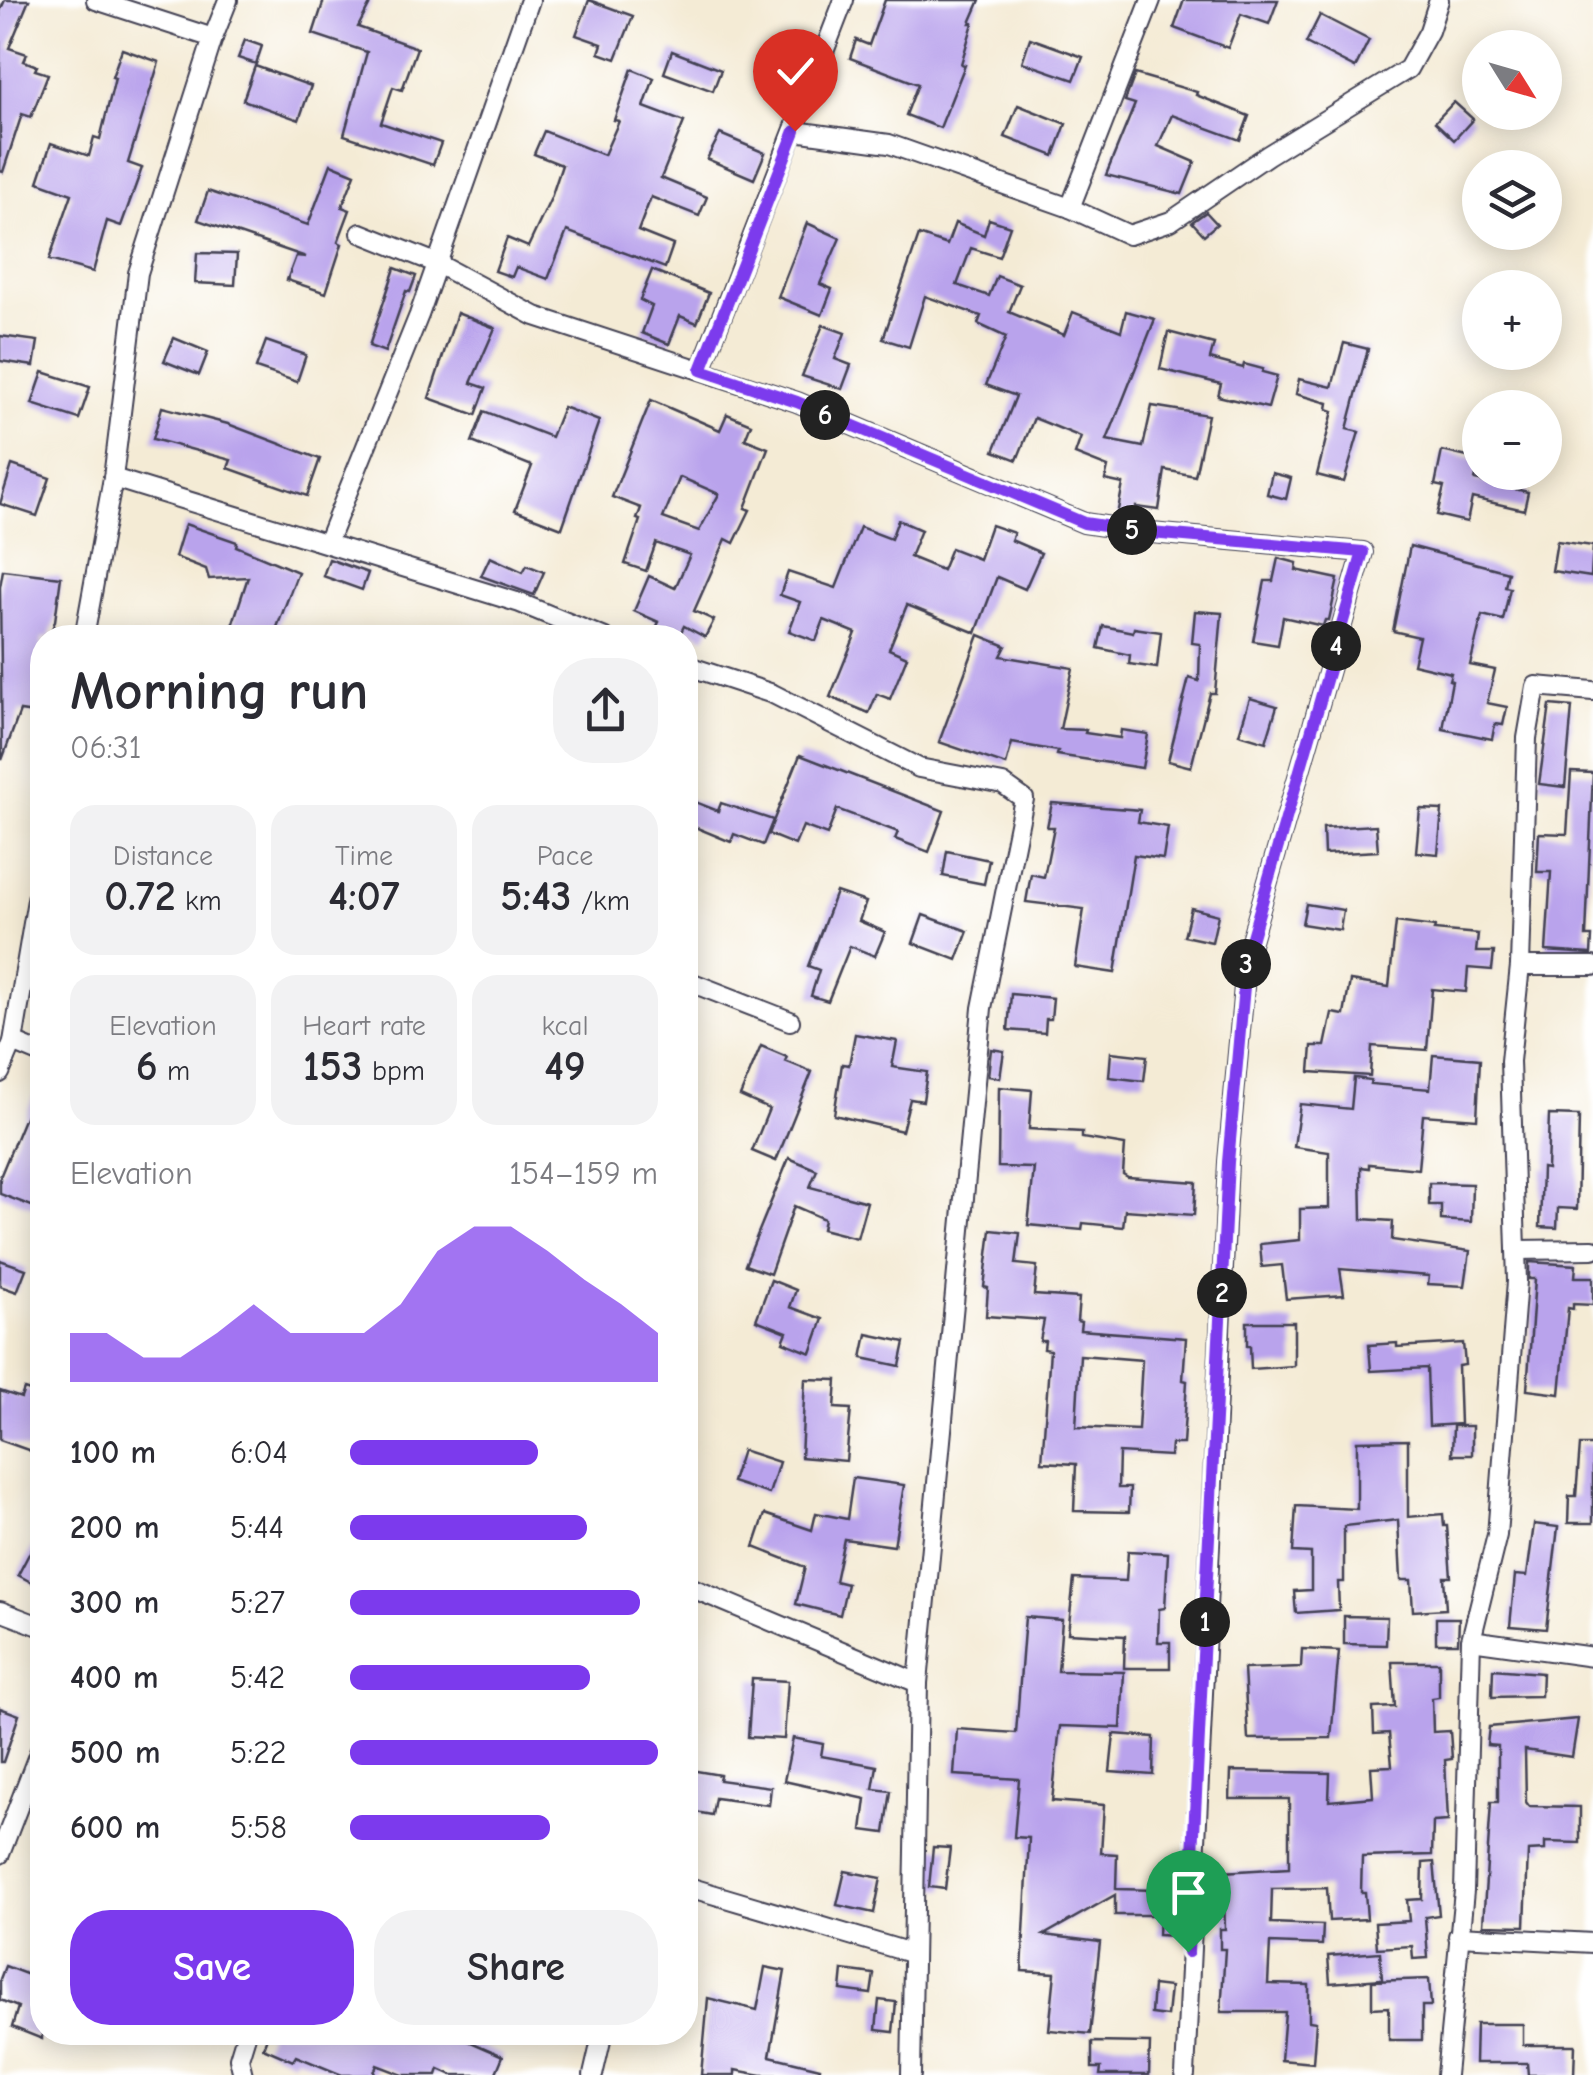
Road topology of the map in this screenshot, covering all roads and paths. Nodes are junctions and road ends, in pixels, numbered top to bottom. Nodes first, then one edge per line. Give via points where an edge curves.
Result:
1 (96, 0) edge
2 (228, 0) edge
3 (530, 0) edge
4 (844, 0) edge
5 (1151, 0) edge
6 (1439, 0) edge
7 (212, 38) junction
8 (795, 131) junction
9 (1070, 208) junction
10 (361, 232) dead end
11 (436, 263) junction
12 (701, 370) junction
13 (113, 478) junction
14 (327, 543) junction
15 (86, 625) edge
16 (573, 625) edge
17 (698, 669) edge
18 (1593, 690) edge
19 (30, 941) edge
20 (1520, 966) junction
21 (1593, 966) edge
22 (698, 985) edge
23 (790, 1021) dead end
24 (13, 1042) junction
25 (30, 1049) edge
26 (0, 1072) edge
27 (1593, 1249) edge
28 (1516, 1250) junction
29 (698, 1590) edge
30 (0, 1611) edge
31 (30, 1622) edge
32 (1470, 1640) junction
33 (1593, 1657) edge
34 (918, 1683) junction
35 (30, 1776) edge
36 (0, 1854) edge
37 (698, 1890) edge
38 (1458, 1936) junction
39 (1593, 1944) edge
40 (911, 1953) junction
41 (243, 2045) edge
42 (600, 2045) edge
43 (242, 2075) edge
44 (593, 2075) edge
45 (911, 2075) edge
46 (1185, 2075) edge
47 (1446, 2075) edge

1 - 7 street
2 - 7 street
3 - 11 street
4 - 8 street
5 - 9 street
6 - 9 street via 1408,69 1172,222 1128,235
7 - 13 street via 138,272
8 - 9 street via 889,144
8 - 12 street
10 - 11 street
11 - 12 street via 534,316
11 - 14 street
12 - 46 street via 797,402 1084,523 1363,552 1247,954 1228,1162
13 - 14 street
13 - 15 street
14 - 16 street
17 - 34 street via 773,694 919,768 1004,784 1024,799 982,1008
18 - 20 street via 1536,686 1526,738
19 - 24 street
20 - 21 street
20 - 28 street via 1510,1060
22 - 23 street
24 - 25 street
24 - 26 street
27 - 28 street
28 - 32 street via 1497,1535
29 - 34 street
30 - 31 street
32 - 33 street
32 - 38 street
34 - 40 street
35 - 36 street
37 - 40 street
38 - 39 street
38 - 47 street
40 - 45 street
41 - 43 street
42 - 44 street

